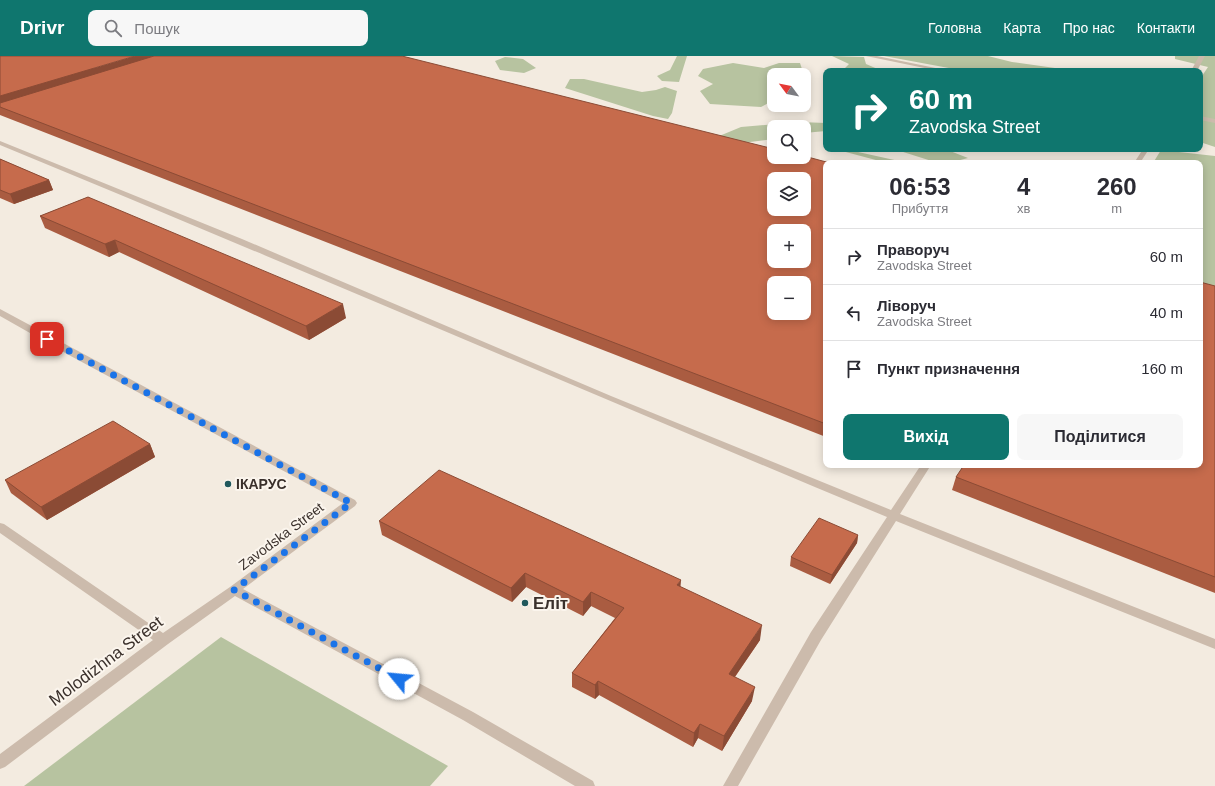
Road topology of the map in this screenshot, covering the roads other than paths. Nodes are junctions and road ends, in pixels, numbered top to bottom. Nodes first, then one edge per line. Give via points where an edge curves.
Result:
1 (869, 56) edge
2 (1202, 56) edge
3 (931, 68) edge
4 (1196, 68) edge
5 (1203, 119) edge
6 (1215, 121) edge
7 (0, 143) edge
8 (0, 312) edge
9 (924, 468) edge
10 (893, 515) junction
11 (0, 527) edge
12 (234, 590) junction
13 (163, 640) junction
14 (1215, 644) edge
15 (0, 762) edge
16 (588, 786) edge
17 (730, 786) edge

1 - 3 street
2 - 4 street
5 - 6 street
7 - 10 street
8 - 12 street, Zavodska Street via 351,503
9 - 10 street
10 - 14 street
10 - 17 street via 816,636
11 - 13 street
12 - 13 street, Molodizhna Street
12 - 16 street, Zavodska Street via 468,716
13 - 15 street, Molodizhna Street

